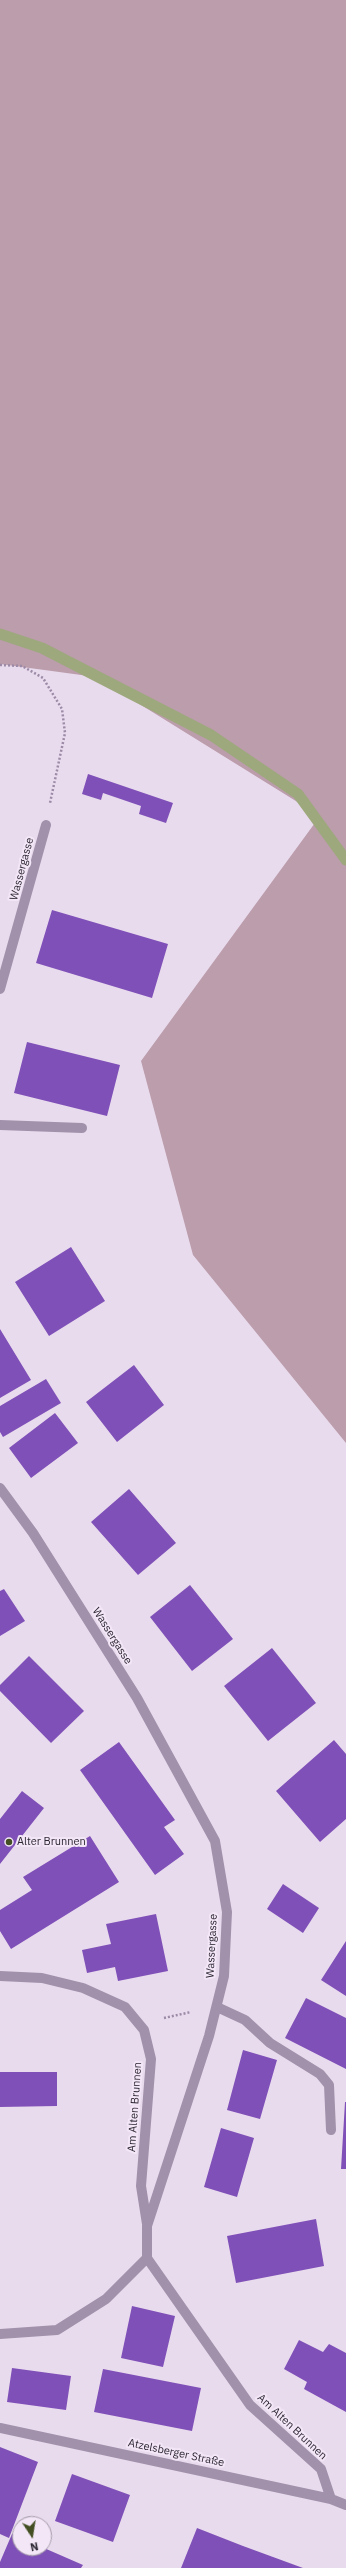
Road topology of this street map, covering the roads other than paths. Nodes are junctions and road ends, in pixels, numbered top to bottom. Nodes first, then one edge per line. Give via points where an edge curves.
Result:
1 (46, 825) road end
2 (0, 989) edge
3 (0, 1125) edge
4 (82, 1128) dead end
5 (0, 1488) edge
6 (0, 1976) edge
7 (217, 2006) junction
8 (331, 2130) dead end
9 (147, 2226) junction
10 (147, 2258) junction
11 (0, 2334) edge
12 (0, 2428) edge
13 (331, 2499) junction
14 (346, 2505) edge

1 - 2 street, Wassergasse
3 - 4 street
5 - 7 street, Wassergasse via 33,1533 137,1698 215,1842 227,1912 224,1976
6 - 9 street, Am Alten Brunnen via 42,1978 83,1988 125,2007 144,2030 151,2059 141,2186
7 - 8 street via 245,2020 270,2043 320,2074 329,2085
7 - 9 street, Wassergasse
9 - 10 street, Wassergasse
10 - 11 street via 106,2299 57,2330
10 - 13 street, Am Alten Brunnen via 250,2405 320,2469
12 - 13 street, Atzelsberger Straße
13 - 14 street, Atzelsberger Straße

